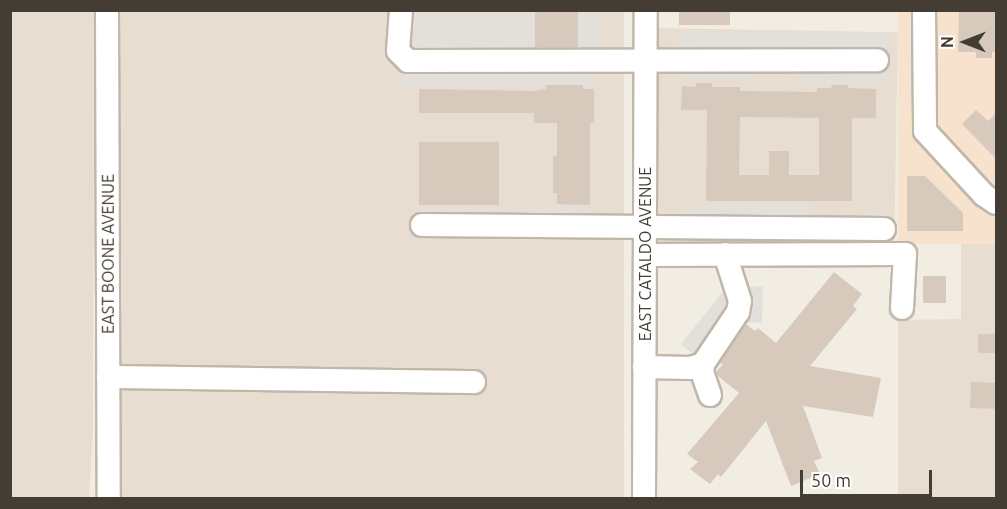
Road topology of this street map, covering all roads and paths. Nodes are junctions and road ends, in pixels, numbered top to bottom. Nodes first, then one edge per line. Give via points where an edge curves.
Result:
1 (107, 10) edge
2 (401, 10) edge
3 (646, 10) edge
4 (924, 10) edge
5 (877, 60) dead end
6 (645, 62) junction
7 (996, 203) edge
8 (422, 225) dead end
9 (645, 226) junction
10 (884, 229) dead end
11 (725, 254) junction
12 (645, 255) junction
13 (902, 308) dead end
14 (703, 364) junction
15 (644, 367) junction
16 (108, 377) junction
17 (474, 382) dead end
18 (710, 395) dead end
19 (109, 498) edge
20 (644, 498) edge

1 - 16 street, EAST BOONE AVENUE
2 - 6 street via 398,51 408,61
3 - 6 street, EAST CATALDO AVENUE
4 - 7 street via 925,131
5 - 6 street
6 - 9 street, EAST CATALDO AVENUE
8 - 9 street
9 - 10 street
9 - 12 street, EAST CATALDO AVENUE
11 - 12 street
11 - 13 street via 905,254
11 - 14 street via 738,292 738,312
12 - 15 street, EAST CATALDO AVENUE
14 - 15 street via 690,368
14 - 18 street
15 - 20 street, EAST CATALDO AVENUE
16 - 17 street
16 - 19 street, EAST BOONE AVENUE

